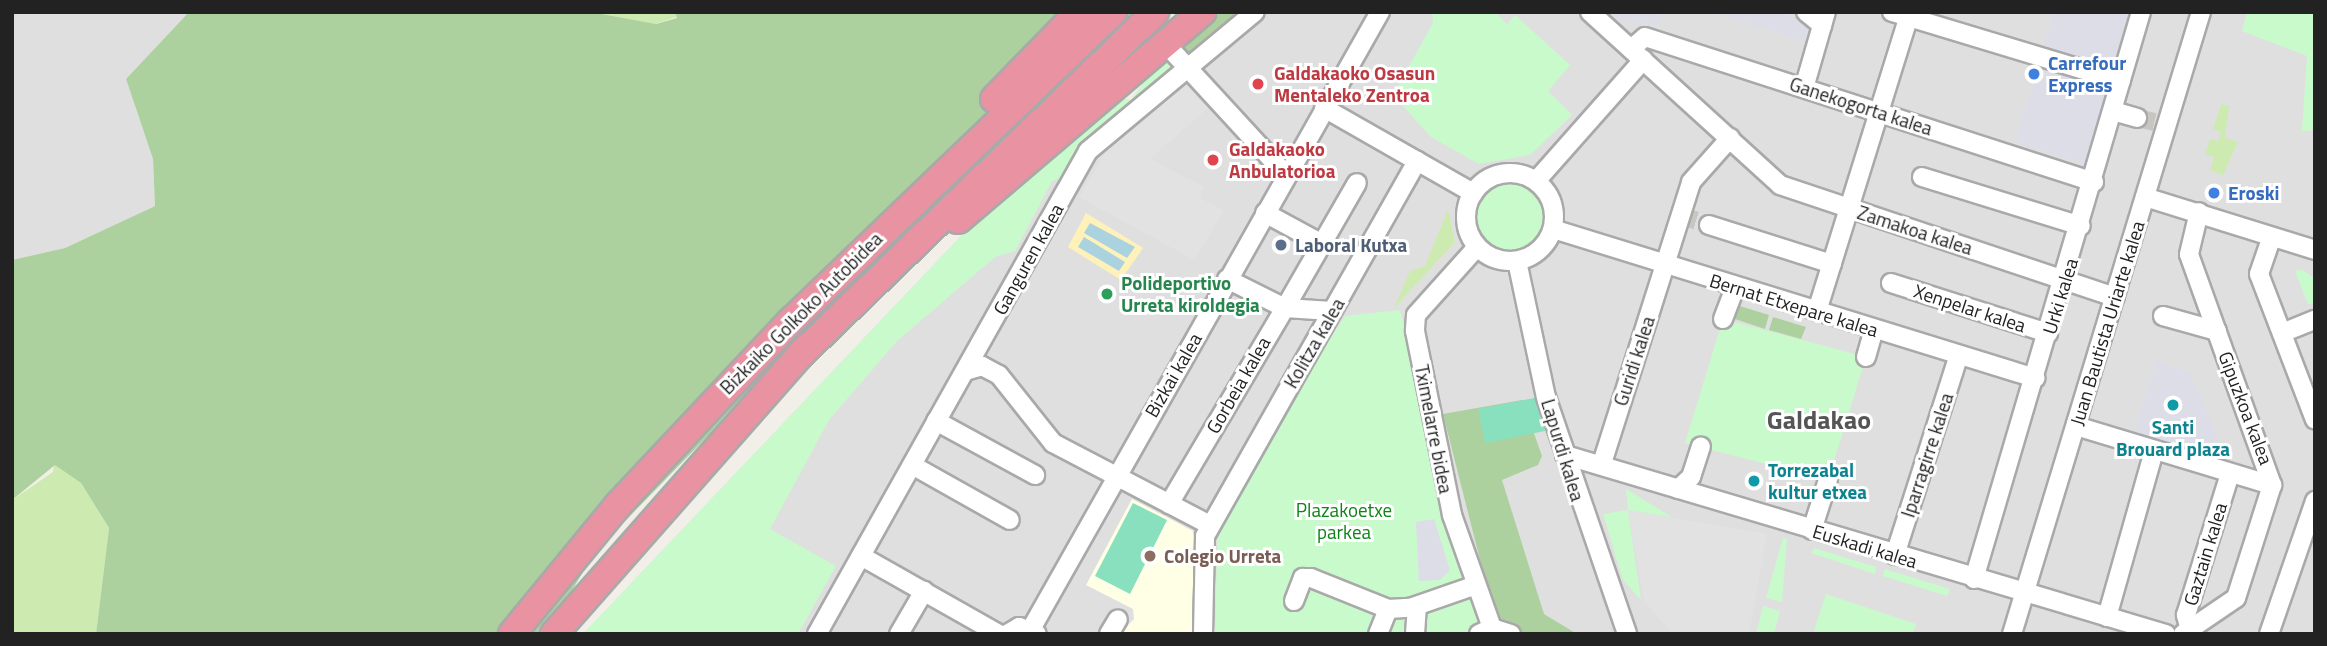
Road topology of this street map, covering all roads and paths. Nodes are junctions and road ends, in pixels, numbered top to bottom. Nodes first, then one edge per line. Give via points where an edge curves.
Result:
1 (1079, 12) edge
2 (1113, 12) edge
3 (1155, 12) edge
4 (1202, 12) edge
5 (1255, 12) edge
6 (1380, 12) edge
7 (1590, 12) edge
8 (1806, 12) edge
9 (2141, 12) edge
10 (2201, 12) edge
11 (1903, 14) edge
12 (1824, 19) edge
13 (1637, 55) junction
14 (1179, 59) junction
15 (2121, 81) junction
16 (1804, 88) junction
17 (1324, 108) junction
18 (1879, 111) junction
19 (2113, 111) junction
20 (2137, 118) tunnel mouth
21 (1730, 138) junction
22 (1417, 161) junction
23 (1286, 175) junction
24 (1922, 177) dead end
25 (1536, 181) junction
26 (2094, 182) junction
27 (1357, 183) dead end
28 (1473, 193) junction
29 (2145, 197) junction
30 (1849, 209) junction
31 (2199, 212) junction
32 (1265, 213) junction
33 (1709, 225) tunnel mouth
34 (2081, 226) junction
35 (1553, 229) junction
36 (2271, 239) junction
37 (1322, 244) junction
38 (1477, 247) junction
39 (2315, 250) edge
40 (1517, 261) junction
41 (1832, 264) junction
42 (1665, 266) junction
43 (1227, 279) junction
44 (2065, 279) junction
45 (1891, 283) dead end
46 (1735, 287) junction
47 (2115, 297) junction
48 (1285, 308) junction
49 (1332, 311) junction
50 (1817, 311) junction
51 (2163, 316) dead end
52 (1724, 318) dead end
53 (2315, 320) edge
54 (790, 322) junction
55 (1874, 329) junction
56 (2217, 331) junction
57 (2048, 333) junction
58 (2282, 333) junction
59 (800, 355) junction
60 (1958, 355) junction
61 (1866, 357) dead end
62 (965, 371) junction
63 (2035, 378) junction
64 (2315, 420) edge
65 (936, 421) junction
66 (2076, 426) junction
67 (1701, 447) dead end
68 (2154, 451) junction
69 (1564, 455) junction
70 (1604, 457) dead end
71 (912, 465) junction
72 (2230, 474) junction
73 (1035, 475) dead end
74 (1115, 478) junction
75 (1828, 480) dead end
76 (2272, 485) junction
77 (1678, 489) junction
78 (2315, 501) edge
79 (1169, 504) junction
80 (1010, 520) dead end
81 (1210, 525) junction
82 (1812, 530) junction
83 (1895, 555) junction
84 (861, 556) junction
85 (1973, 579) junction
86 (1473, 586) junction
87 (923, 590) junction
88 (2025, 594) junction
89 (1294, 601) dead end
90 (1417, 606) junction
91 (1388, 609) junction
92 (2107, 617) junction
93 (1034, 631) edge
94 (1487, 632) edge
95 (2155, 632) edge
96 (2188, 633) edge
97 (512, 634) edge
98 (554, 634) edge
99 (817, 634) edge
100 (899, 634) edge
101 (999, 634) edge
102 (1007, 634) edge
103 (1203, 634) edge
104 (1378, 634) edge
105 (1415, 634) edge
106 (1511, 634) edge
107 (1627, 634) edge
108 (2012, 634) edge
109 (2269, 634) edge

1 - 54 highway via 879,216
2 - 54 highway, Bizkaiko Golkoko Autobidea
3 - 59 highway, Bizkaiko Golkoko Autobidea via 968,186
4 - 59 highway via 971,208 884,292
5 - 14 street, Ganguren kalea
6 - 17 street, Bizkai kalea
7 - 13 street, Zamakoa kalea
8 - 12 street
9 - 15 street, Urki kalea
10 - 29 street, Juan Bautista Uriarte kalea
11 - 15 street
11 - 18 street
12 - 16 street
13 - 16 street, Ganekogorta kalea via 1645,37
13 - 21 street, Zamakoa kalea
13 - 25 street
14 - 23 street
14 - 62 street, Ganguren kalea via 1088,151
15 - 19 street, Urki kalea
16 - 18 street, Ganekogorta kalea
17 - 22 street
17 - 23 street, Bizkai kalea
18 - 26 street, Ganekogorta kalea
18 - 30 street
19 - 20 street
19 - 26 street, Urki kalea
21 - 30 street, Zamakoa kalea via 1780,185
21 - 42 street, Guridi kalea via 1695,175
22 - 28 street
22 - 49 street, Kolitza kalea
23 - 32 street, Bizkai kalea
24 - 34 street
25 - 28 street via 1503,174
25 - 35 street via 1553,204
26 - 34 street, Urki kalea
27 - 37 street
28 - 38 street via 1466,220
29 - 31 street
29 - 47 street, Juan Bautista Uriarte kalea
30 - 41 street
30 - 44 street, Zamakoa kalea
31 - 36 street
31 - 56 street, Gipuzkoa kalea via 2189,254
32 - 37 street
32 - 43 street, Bizkai kalea
33 - 41 street
34 - 44 street, Urki kalea
35 - 40 street via 1543,248
35 - 42 street, Bernat Etxepare kalea
36 - 39 street
36 - 58 street via 2259,274
37 - 48 street
38 - 40 street via 1502,261
38 - 86 street, Tximelarre bidea via 1416,314 1415,331 1441,471
40 - 69 street, Lapurdi kalea via 1532,342
41 - 50 street
42 - 46 street, Bernat Etxepare kalea
42 - 70 street, Guridi kalea
43 - 48 street
43 - 74 street, Bizkai kalea
44 - 47 street, Zamakoa kalea
44 - 57 street, Urki kalea
45 - 57 street, Xenpelar kalea
46 - 50 street, Bernat Etxepare kalea
46 - 52 street
47 - 66 street, Juan Bautista Uriarte kalea
48 - 49 street
48 - 79 street, Gorbeia kalea
49 - 81 street, Kolitza kalea
50 - 55 street, Bernat Etxepare kalea
51 - 56 street, Gipuzkoa kalea
53 - 58 street
54 - 97 highway, Bizkaiko Golkoko Autobidea via 617,506
55 - 60 street, Bernat Etxepare kalea
55 - 61 street
56 - 76 street, Gipuzkoa kalea
57 - 63 street, Urki kalea
58 - 64 street
59 - 98 highway, Bizkaiko Golkoko Autobidea
60 - 63 street, Bernat Etxepare kalea
60 - 83 street, Iparragirre kalea
62 - 65 street, Ganguren kalea
62 - 74 street via 982,366 999,374 1053,443
63 - 85 street, Urki kalea
65 - 71 street, Ganguren kalea
65 - 73 street
66 - 68 street
66 - 88 street, Juan Bautista Uriarte kalea
67 - 77 street via 1691,477
68 - 72 street
68 - 92 street
69 - 77 street, Euskadi kalea
69 - 107 street, Lapurdi kalea
71 - 80 street
71 - 84 street, Ganguren kalea
72 - 76 street, Gipuzkoa kalea
72 - 96 street, Gaztain kalea via 2186,615
74 - 79 street
74 - 93 street, Bizkai kalea
75 - 82 street
76 - 96 street, Gipuzkoa kalea via 2236,598
77 - 82 street, Euskadi kalea
78 - 109 street
79 - 81 street
81 - 103 street, Kolitza kalea via 1202,546
82 - 83 street, Euskadi kalea
83 - 85 street, Euskadi kalea
84 - 87 street
84 - 99 street, Ganguren kalea
85 - 88 street, Euskadi kalea
86 - 90 street
86 - 94 street, Tximelarre bidea
87 - 100 street
87 - 101 street
88 - 92 street, Euskadi kalea
88 - 108 street, Juan Bautista Uriarte kalea
89 - 91 street via 1303,578 1311,578
90 - 91 street
90 - 105 street
91 - 104 street
92 - 95 street, Euskadi kalea
93 - 102 street, Bizkai kalea
94 - 106 street

